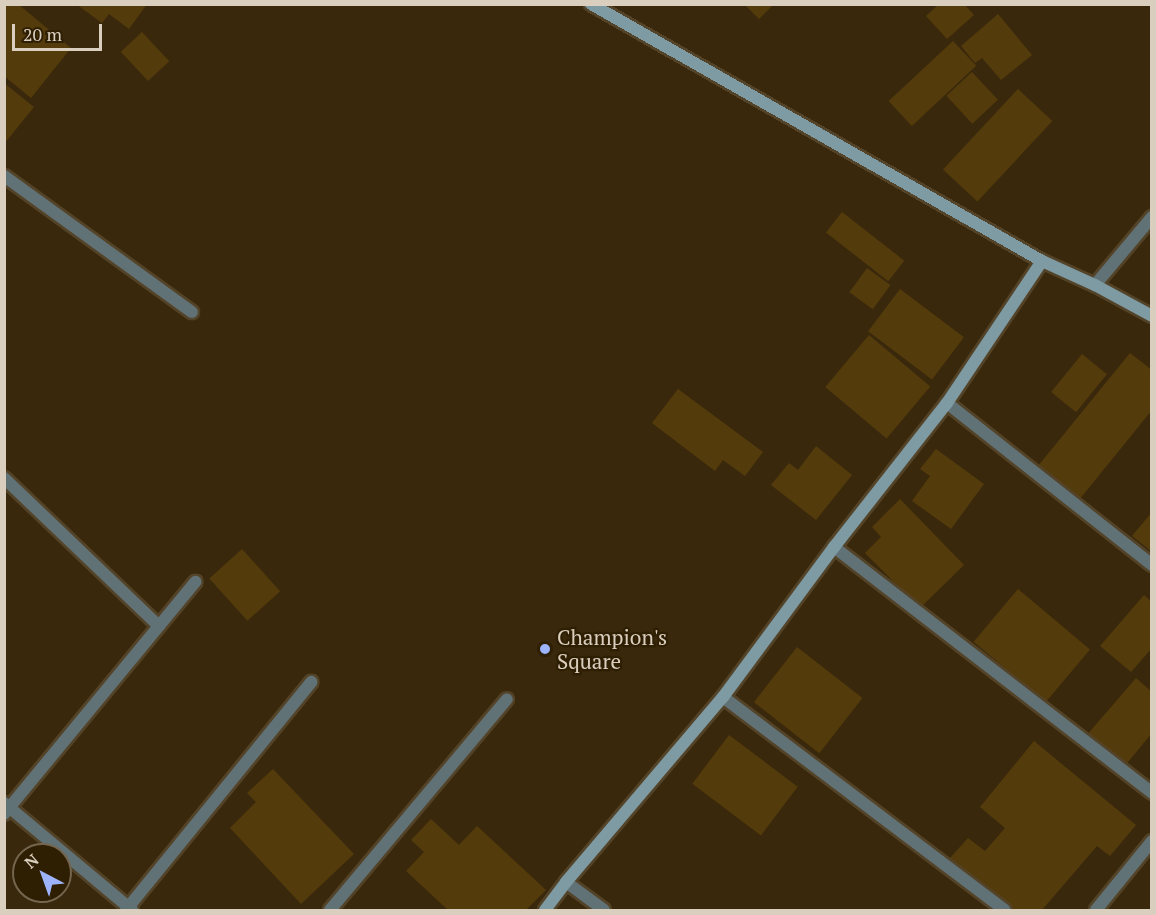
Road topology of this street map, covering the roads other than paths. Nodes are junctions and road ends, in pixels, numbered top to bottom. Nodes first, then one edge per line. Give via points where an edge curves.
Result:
1 (591, 4) edge
2 (4, 176) edge
3 (1152, 217) edge
4 (1042, 261) junction
5 (1095, 285) junction
6 (192, 312) dead end
7 (1152, 316) edge
8 (947, 403) junction
9 (4, 478) edge
10 (834, 547) junction
11 (1152, 565) edge
12 (195, 582) dead end
13 (159, 626) junction
14 (311, 682) dead end
15 (723, 697) junction
16 (507, 699) dead end
17 (1152, 793) edge
18 (6, 808) edge
19 (1152, 841) edge
20 (566, 882) junction
21 (129, 910) edge
22 (330, 910) edge
23 (545, 910) edge
24 (604, 910) edge
25 (1005, 910) edge
26 (1096, 910) edge

1 - 4 street
2 - 6 street
3 - 5 street
4 - 5 street
4 - 8 street
5 - 7 street
8 - 10 street
8 - 11 street
9 - 13 street
10 - 15 street
10 - 17 street
12 - 13 street
13 - 18 street
14 - 21 street
15 - 20 street
15 - 25 street
16 - 22 street
18 - 21 street
19 - 26 street
20 - 23 street
20 - 24 street

